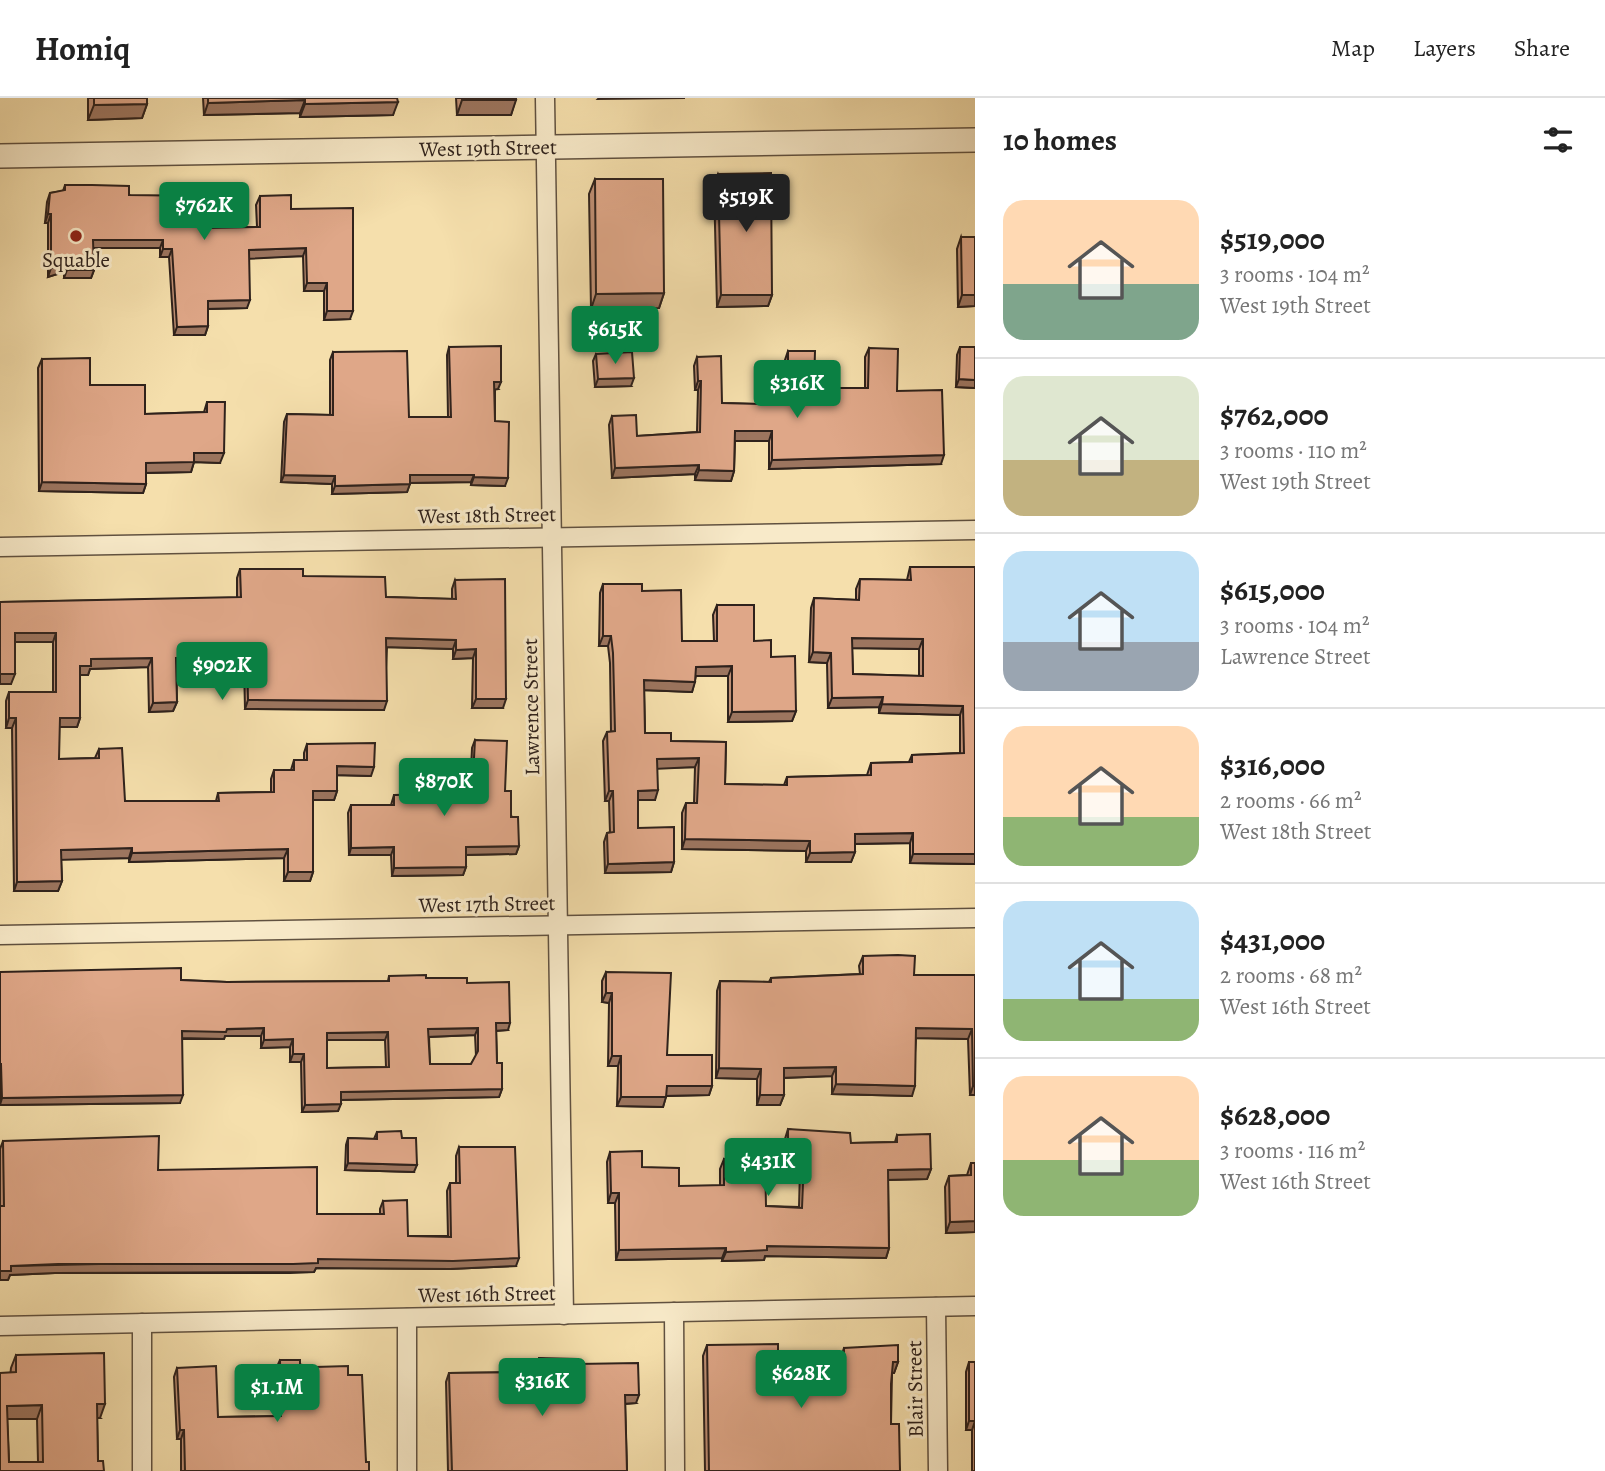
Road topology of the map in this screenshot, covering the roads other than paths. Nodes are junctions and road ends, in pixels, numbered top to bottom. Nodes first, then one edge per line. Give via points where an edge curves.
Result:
1 (545, 98) edge
2 (975, 140) edge
3 (545, 147) junction
4 (0, 156) edge
5 (975, 530) edge
6 (551, 536) junction
7 (0, 547) edge
8 (975, 918) edge
9 (558, 925) junction
10 (0, 935) edge
11 (975, 1306) edge
12 (936, 1307) junction
13 (674, 1312) junction
14 (564, 1315) junction
15 (407, 1318) junction
16 (142, 1323) junction
17 (0, 1326) edge
18 (142, 1471) edge
19 (408, 1471) edge
20 (675, 1471) edge
21 (938, 1471) edge

1 - 3 street, Lawrence Street
2 - 3 street, West 19th Street
3 - 4 street, West 19th Street
3 - 6 street, Lawrence Street
5 - 6 street, West 18th Street
6 - 7 street, West 18th Street
6 - 9 street, Lawrence Street
8 - 9 street, West 17th Street
9 - 10 street, West 17th Street
9 - 14 street, Lawrence Street
11 - 12 street, West 16th Street
12 - 13 street, West 16th Street
12 - 21 street, Blair Street
13 - 14 street, West 16th Street
13 - 20 street
14 - 15 street, West 16th Street
15 - 16 street, West 16th Street
15 - 19 street
16 - 17 street, West 16th Street
16 - 18 street

